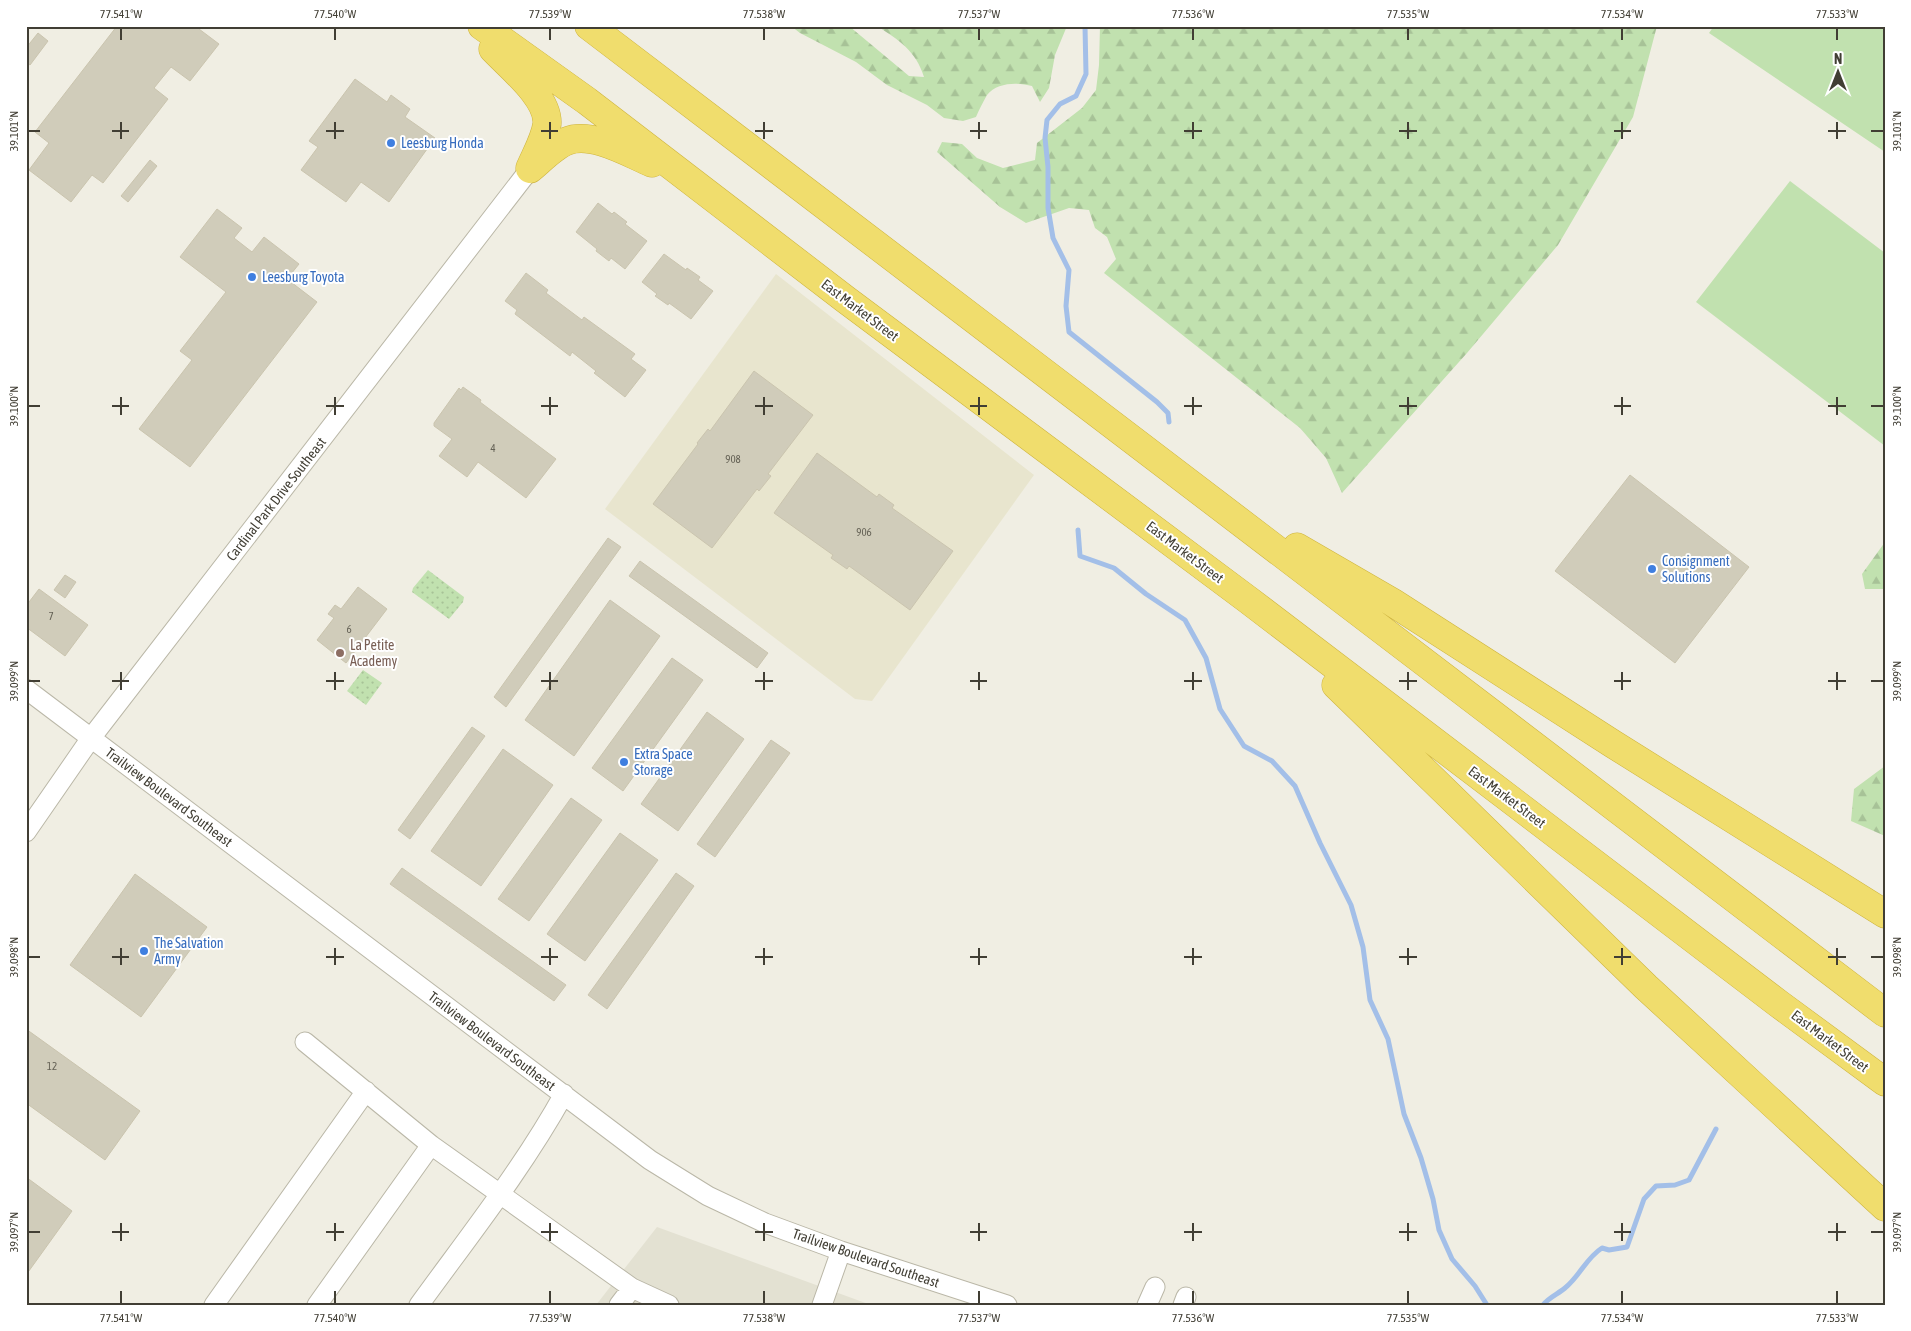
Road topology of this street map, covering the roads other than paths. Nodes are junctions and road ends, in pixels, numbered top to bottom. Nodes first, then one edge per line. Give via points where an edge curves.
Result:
1 (471, 26) edge
2 (482, 26) edge
3 (590, 26) edge
4 (530, 169) junction
5 (690, 180) junction
6 (1200, 492) junction
7 (1247, 599) junction
8 (26, 689) edge
9 (91, 738) junction
10 (26, 832) edge
11 (1885, 914) edge
12 (1885, 1012) edge
13 (305, 1042) dead end
14 (1885, 1082) edge
15 (366, 1091) junction
16 (564, 1094) junction
17 (431, 1145) junction
18 (498, 1195) junction
19 (1885, 1207) edge
20 (840, 1251) junction
21 (1155, 1287) dead end
22 (632, 1288) junction
23 (214, 1305) edge
24 (317, 1305) edge
25 (419, 1305) edge
26 (619, 1305) edge
27 (669, 1305) edge
28 (822, 1305) edge
29 (1007, 1305) edge
30 (1147, 1305) edge

1 - 4 highway via 537,96 545,110 546,127
2 - 5 highway, East Market Street
3 - 6 highway
4 - 5 highway via 568,140 591,139
4 - 9 street, Cardinal Park Drive Southeast
5 - 7 highway, East Market Street
6 - 11 highway via 1392,602
6 - 12 highway
7 - 14 highway, East Market Street
7 - 19 highway via 1646,987
8 - 9 street, Trailview Boulevard Southeast
9 - 10 street, Cardinal Park Drive Southeast
9 - 16 street, Trailview Boulevard Southeast
13 - 15 street
15 - 17 street
15 - 23 street
16 - 18 street
16 - 20 street, Trailview Boulevard Southeast via 650,1160 708,1196 765,1223
17 - 18 street
17 - 24 street
18 - 22 street
18 - 25 street
20 - 28 street
20 - 29 street, Trailview Boulevard Southeast
21 - 30 street
22 - 26 street
22 - 27 street

